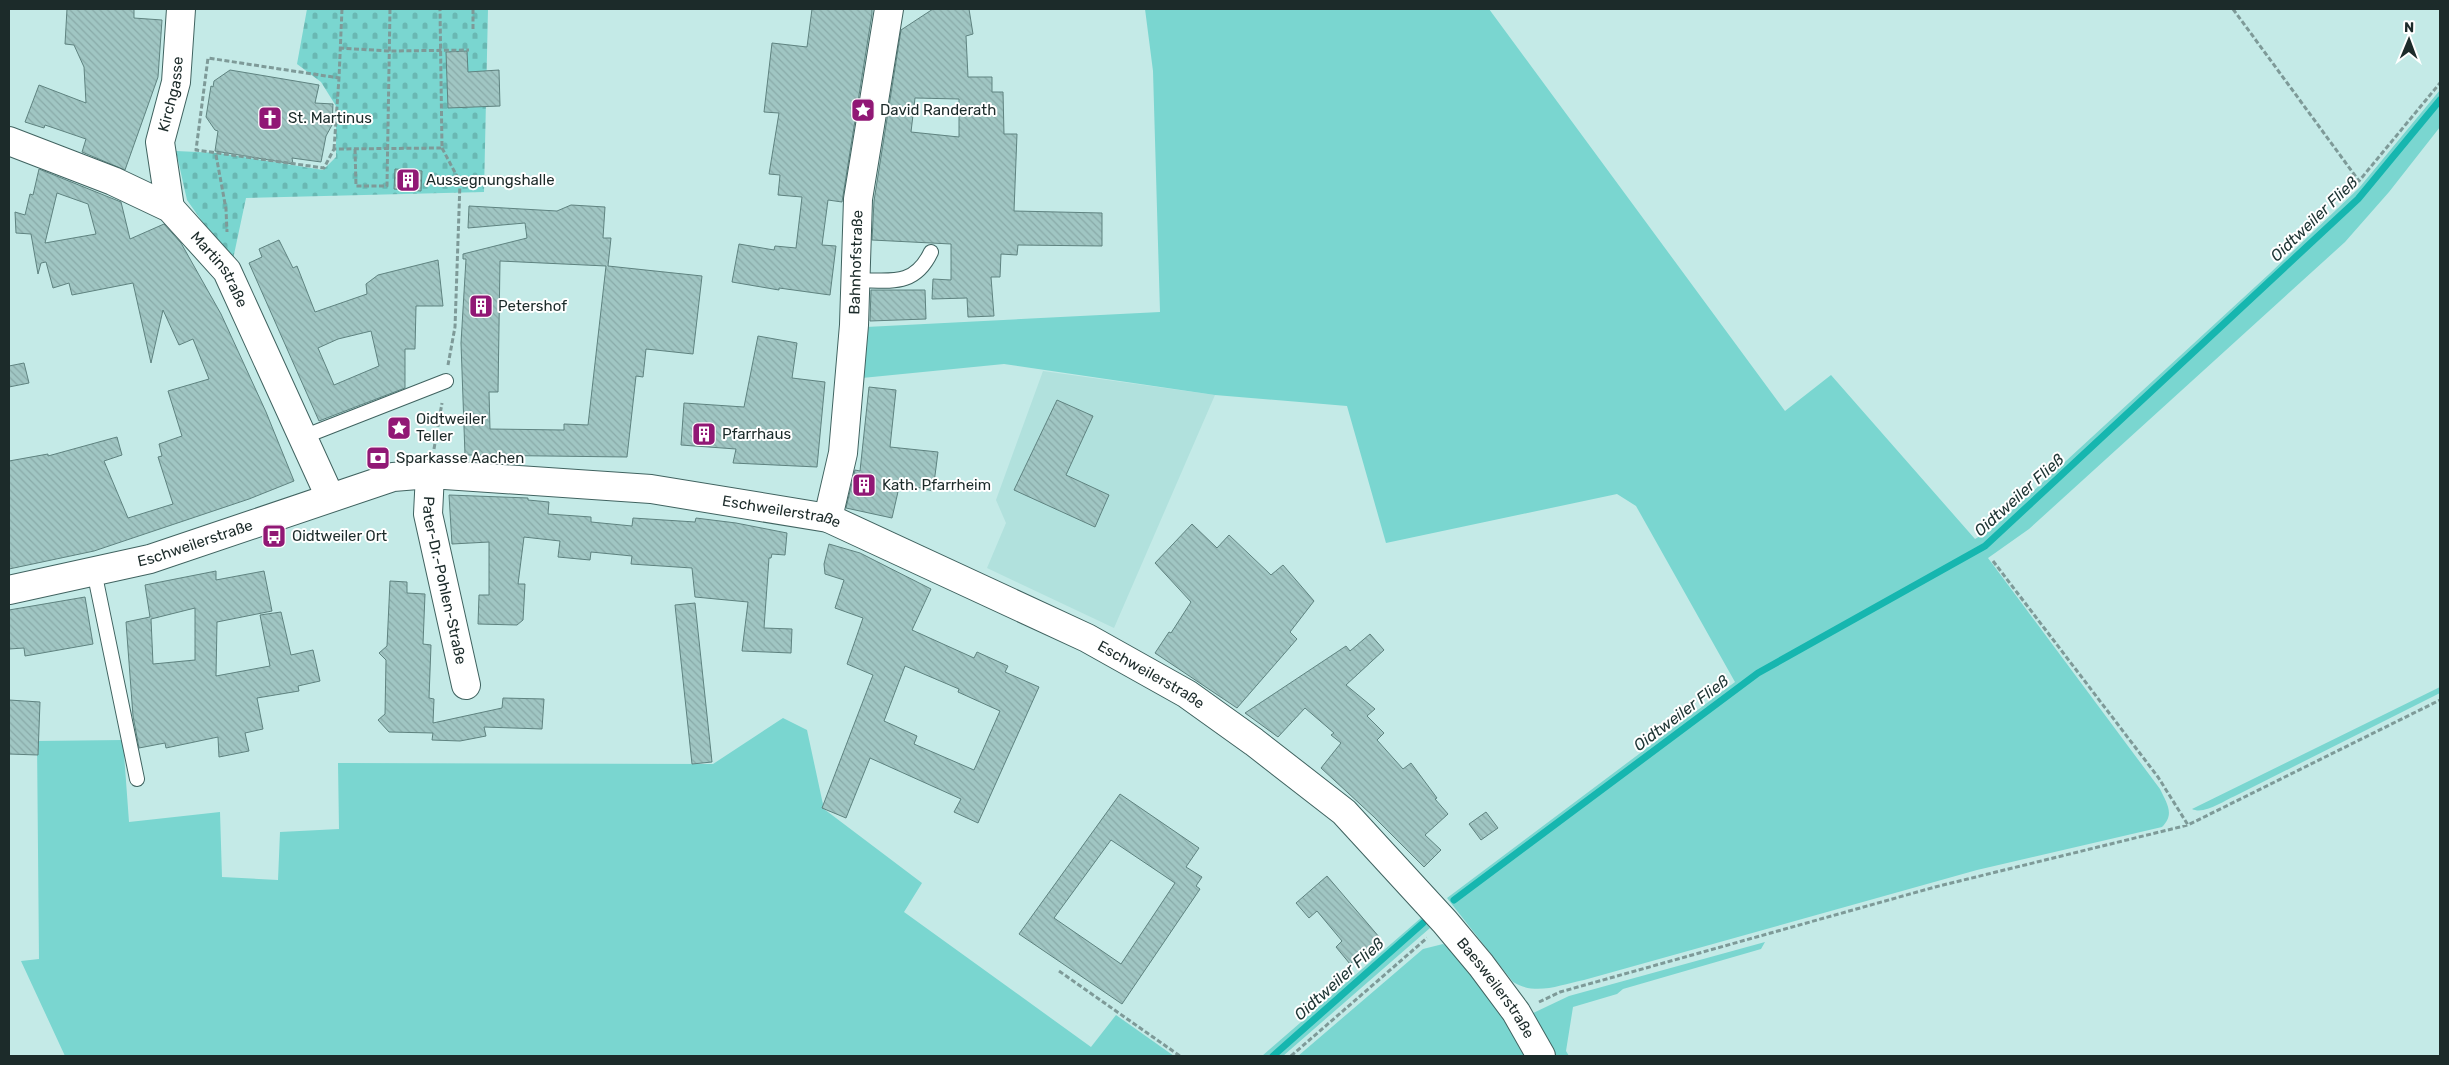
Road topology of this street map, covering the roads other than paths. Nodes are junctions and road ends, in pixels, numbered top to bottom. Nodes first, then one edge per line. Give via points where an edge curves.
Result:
1 (181, 9) edge
2 (892, 10) edge
3 (9, 141) edge
4 (170, 208) junction
5 (931, 252) dead end
6 (855, 280) junction
7 (446, 381) road end
8 (303, 437) junction
9 (430, 474) junction
10 (330, 497) junction
11 (828, 518) junction
12 (94, 571) junction
13 (9, 590) edge
14 (466, 685) dead end
15 (137, 779) dead end
16 (1445, 922) joint
17 (1541, 1056) edge

1 - 4 street, Kirchgasse via 176,82 160,142
2 - 6 street, Bahnhofstraße via 858,199
3 - 4 street, Martinstraße via 113,181
4 - 8 street, Martinstraße via 228,270
5 - 6 lane via 920,270 907,278
6 - 11 street, Bahnhofstraße via 843,453
7 - 8 lane
8 - 10 street, Martinstraße
9 - 10 street, Eschweilerstraße via 393,477
9 - 11 street, Eschweilerstraße via 651,489
9 - 14 street, Pater-Dr.-Pohlen-Straße via 428,514
10 - 12 street, Eschweilerstraße via 150,559
11 - 16 street, Eschweilerstraße via 1087,638 1187,694 1344,812
12 - 13 street, Eschweilerstraße
12 - 15 lane
16 - 17 street, Baesweilerstraße via 1516,1012

